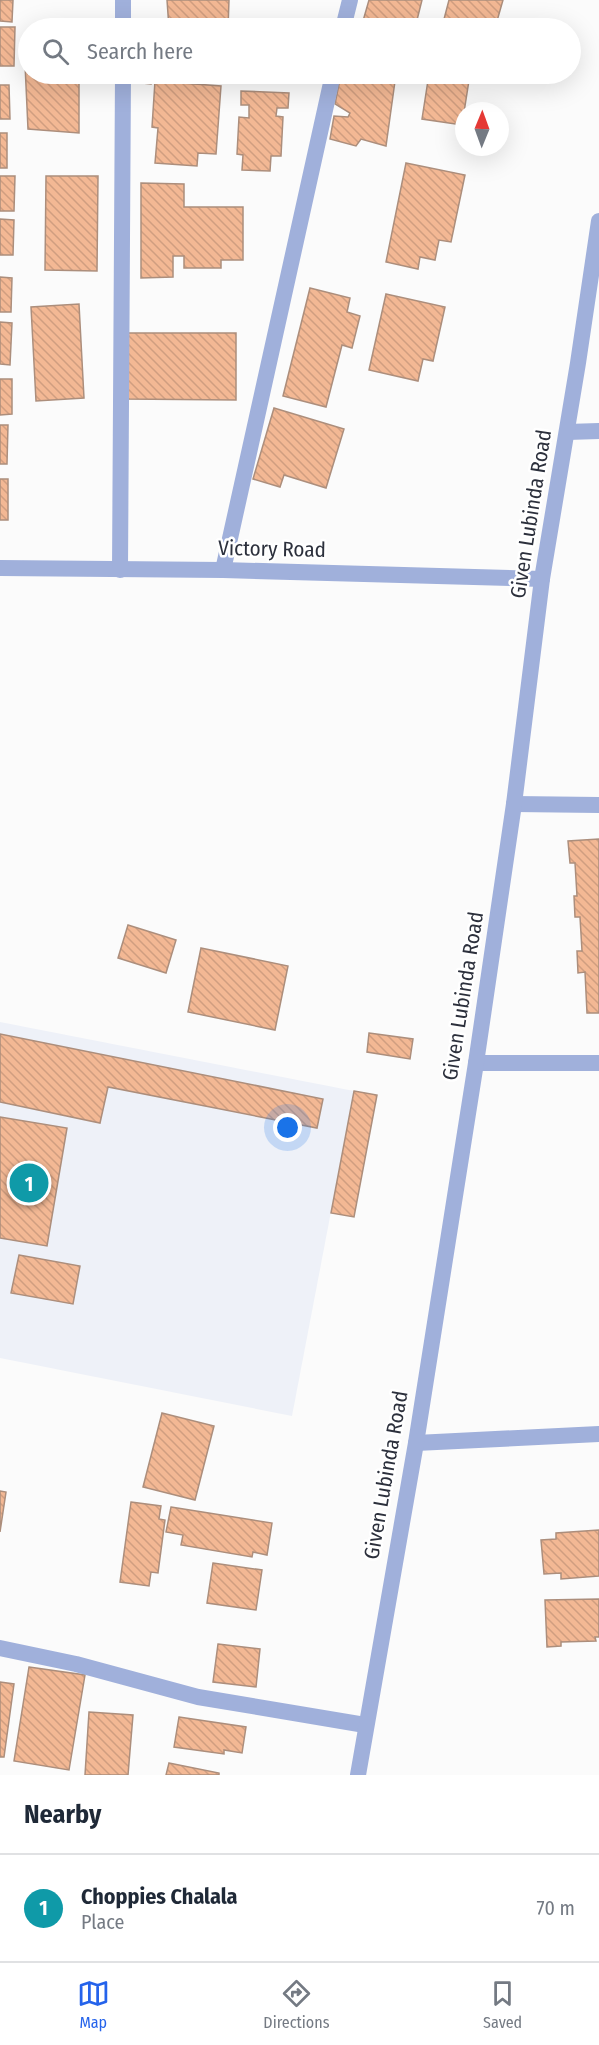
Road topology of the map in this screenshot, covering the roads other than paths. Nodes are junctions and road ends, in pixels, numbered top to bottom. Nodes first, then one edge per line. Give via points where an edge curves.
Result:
1 (123, 0) edge
2 (350, 0) edge
3 (123, 18) edge
4 (346, 18) edge
5 (123, 84) edge
6 (331, 84) edge
7 (599, 221) edge
8 (599, 431) edge
9 (567, 432) junction
10 (0, 568) edge
11 (120, 570) junction
12 (223, 570) junction
13 (542, 579) junction
14 (514, 804) junction
15 (599, 805) edge
16 (476, 1063) junction
17 (599, 1063) edge
18 (599, 1434) edge
19 (416, 1443) junction
20 (0, 1648) edge
21 (365, 1725) junction
22 (358, 1775) edge

1 - 3 street
2 - 4 street
5 - 11 street
6 - 12 street
7 - 9 street, Given Lubinda Road
8 - 9 street
9 - 13 street, Given Lubinda Road
10 - 11 street, Victory Road
11 - 12 street, Victory Road
12 - 13 street, Victory Road
13 - 14 street, Given Lubinda Road
14 - 15 street
14 - 16 street, Given Lubinda Road
16 - 17 street
16 - 19 street, Given Lubinda Road
18 - 19 street
19 - 21 street, Given Lubinda Road
20 - 21 street via 198,1697
21 - 22 street, Given Lubinda Road

